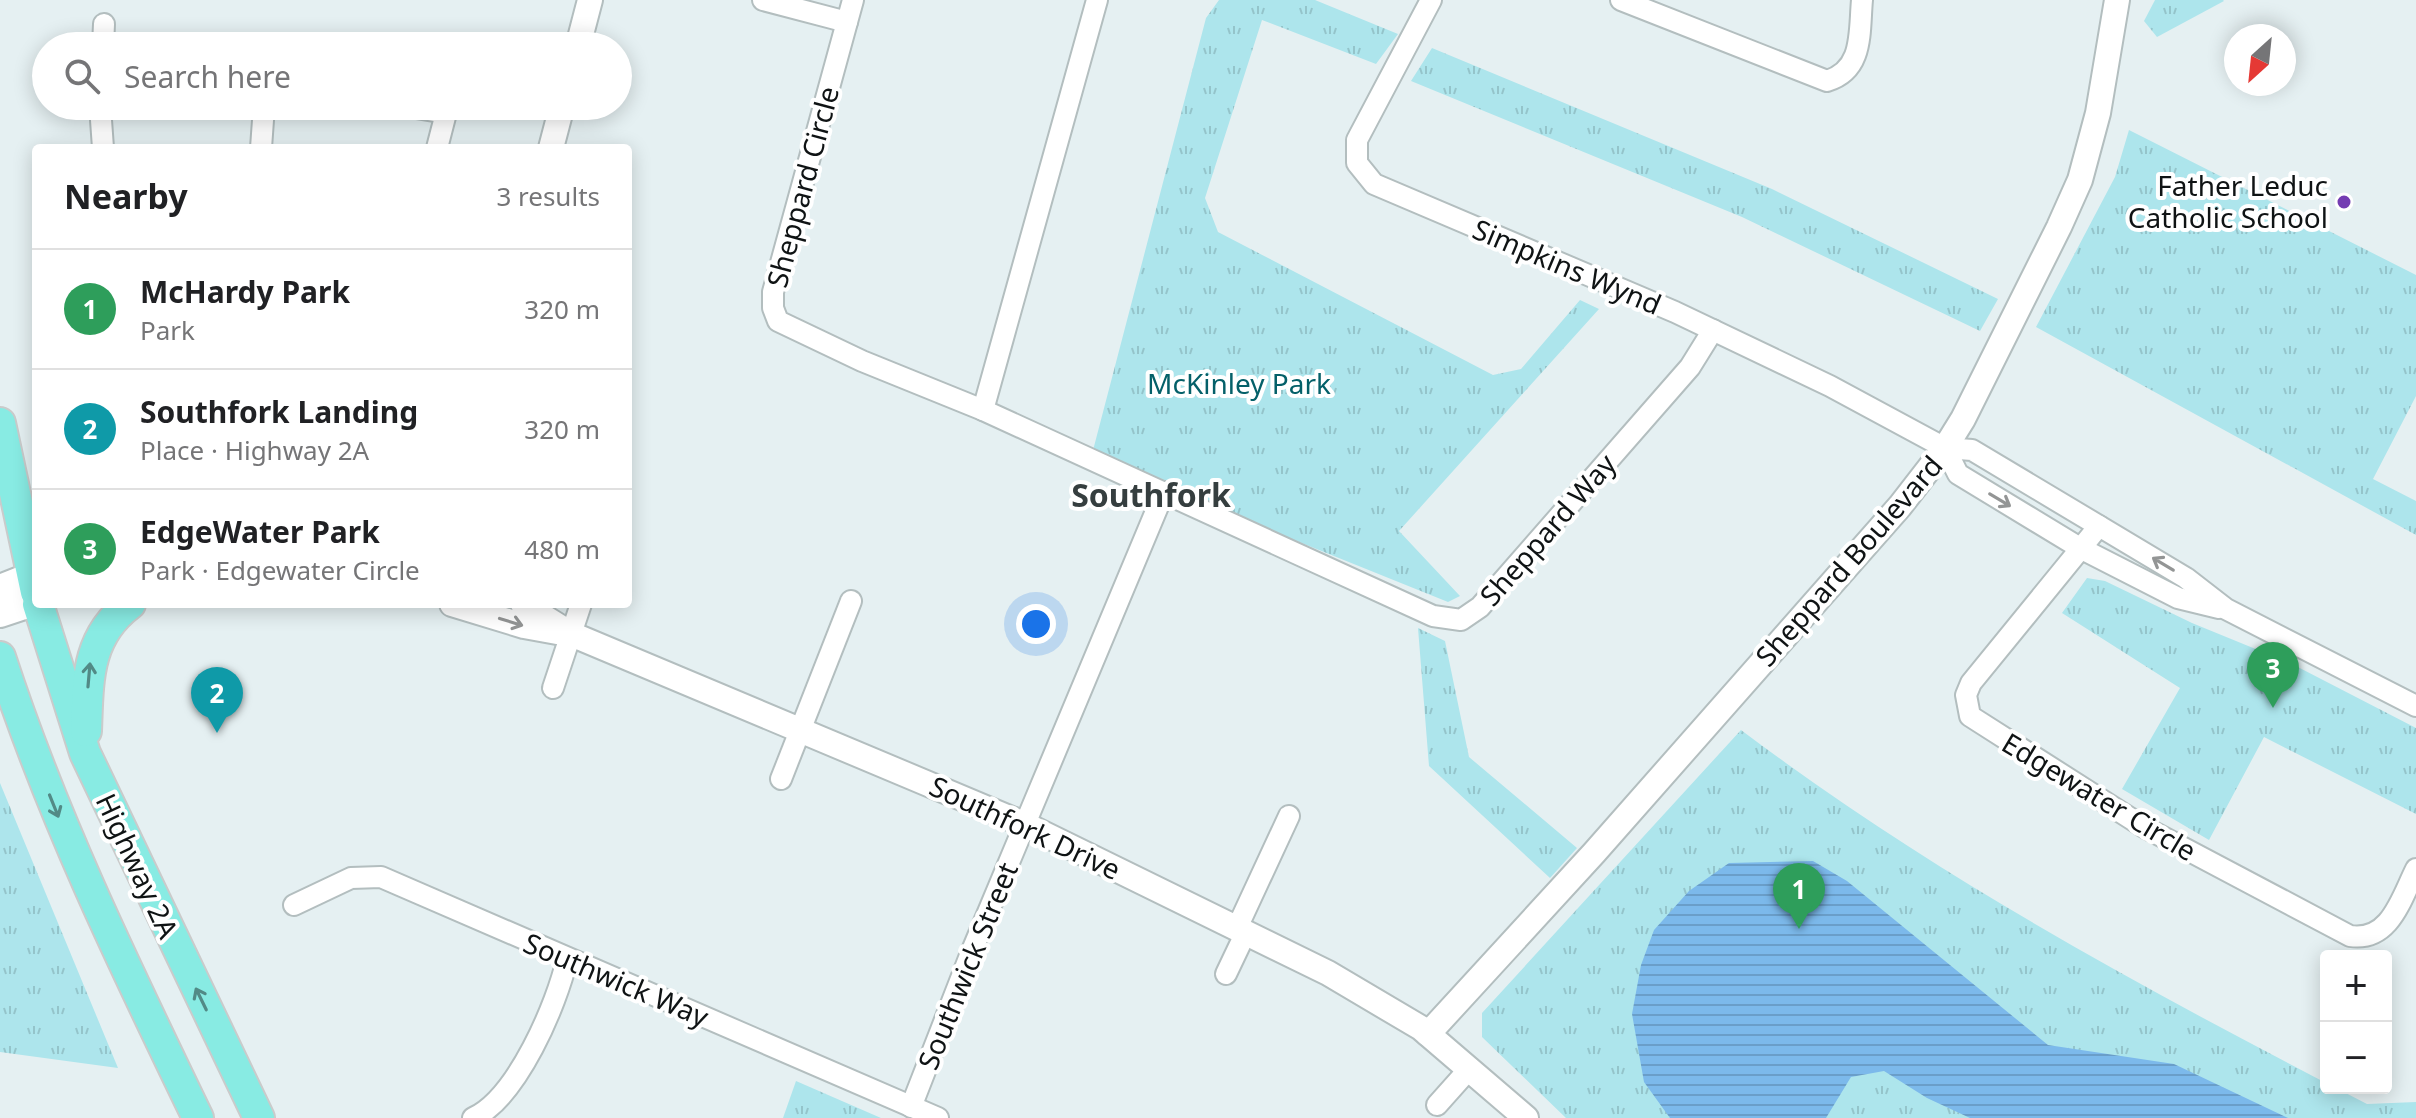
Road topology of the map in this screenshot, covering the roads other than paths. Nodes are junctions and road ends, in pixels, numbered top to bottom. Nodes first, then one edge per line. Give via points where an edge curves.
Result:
1 (590, 0) edge
2 (763, 0) edge
3 (853, 0) edge
4 (1097, 0) edge
5 (1431, 0) edge
6 (1621, 0) edge
7 (1862, 0) edge
8 (2117, 0) edge
9 (847, 22) junction
10 (104, 24) dead end
11 (104, 32) edge
12 (582, 32) edge
13 (101, 120) edge
14 (263, 120) edge
15 (444, 120) edge
16 (558, 120) edge
17 (103, 144) edge
18 (261, 144) edge
19 (438, 144) edge
20 (552, 144) edge
21 (1713, 330) junction
22 (983, 410) junction
23 (0, 423) edge
24 (1945, 448) junction
25 (10, 468) junction
26 (32, 492) edge
27 (1164, 492) junction
28 (2099, 526) junction
29 (2080, 548) junction
30 (32, 571) edge
31 (0, 589) edge
32 (32, 590) edge
33 (32, 593) edge
34 (851, 601) dead end
35 (41, 608) edge
36 (126, 608) edge
37 (465, 608) edge
38 (529, 608) edge
39 (580, 608) edge
40 (2226, 609) junction
41 (0, 613) edge
42 (571, 634) junction
43 (0, 657) edge
44 (553, 688) dead end
45 (2416, 706) edge
46 (0, 708) edge
47 (801, 729) junction
48 (25, 734) junction
49 (85, 753) junction
50 (781, 779) dead end
51 (1289, 816) dead end
52 (1026, 825) junction
53 (2416, 869) edge
54 (294, 905) dead end
55 (1242, 930) junction
56 (567, 959) junction
57 (1226, 974) dead end
58 (1428, 1034) junction
59 (1470, 1068) junction
60 (1437, 1105) dead end
61 (911, 1107) junction
62 (198, 1118) edge
63 (259, 1118) edge
64 (473, 1118) edge
65 (938, 1118) edge
66 (1526, 1118) edge

1 - 12 street
2 - 9 street
3 - 9 street, Sheppard Circle
4 - 22 street
5 - 21 street, Simpkins Wynd via 1360,132 1355,152 1363,175 1397,195
6 - 7 street via 1827,81 1847,72 1857,54
8 - 24 street, Sheppard Boulevard via 2098,113 2080,180 2013,324
9 - 22 street, Sheppard Circle via 773,292 773,308 778,321 791,330
10 - 11 street
13 - 17 street
14 - 18 street
15 - 19 street
16 - 20 street
21 - 24 street, Simpkins Wynd
21 - 27 street, Sheppard Way via 1690,367 1480,607 1461,620 1433,616
22 - 27 street, Sheppard Circle
23 - 25 main road, Highway 2A
24 - 28 street via 1972,450
24 -> 29 street via 1958,474
24 - 58 street, Sheppard Boulevard via 1594,853
25 - 26 main road
25 - 30 main road, Highway 2A
27 - 52 street, Southwick Street
28 - 29 street, Edgewater Circle
40 -> 28 street via 2186,578
29 - 40 street via 2178,598
29 - 53 street, Edgewater Circle via 1971,683 1967,706 1979,725 2144,827 2350,936 2370,936 2389,923
31 - 32 main road
33 - 41 main road
34 - 47 street
35 - 49 main road, Highway 2A
49 -> 36 main road via 94,647
37 -> 42 street, Southfork Drive
38 - 42 street, Southfork Drive
39 - 42 street
40 - 45 street
42 - 44 street
42 - 47 street, Southfork Drive
43 - 48 main road, Highway 2A
46 - 48 main road
47 - 50 street
47 - 52 street, Southfork Drive
48 -> 62 main road, Highway 2A via 93,903
63 -> 49 main road, Highway 2A
51 - 55 street
52 - 55 street, Southfork Drive
52 - 61 street, Southwick Street
54 - 56 street, Southwick Way via 351,878 381,877
55 - 57 street
55 - 58 street, Southfork Drive via 1360,990
56 - 61 street, Southwick Way
56 - 64 street via 542,1028 510,1084
58 - 59 street, Southfork Drive
59 - 60 street
59 - 66 street, Southfork Drive
61 - 65 street, Southwick Way

